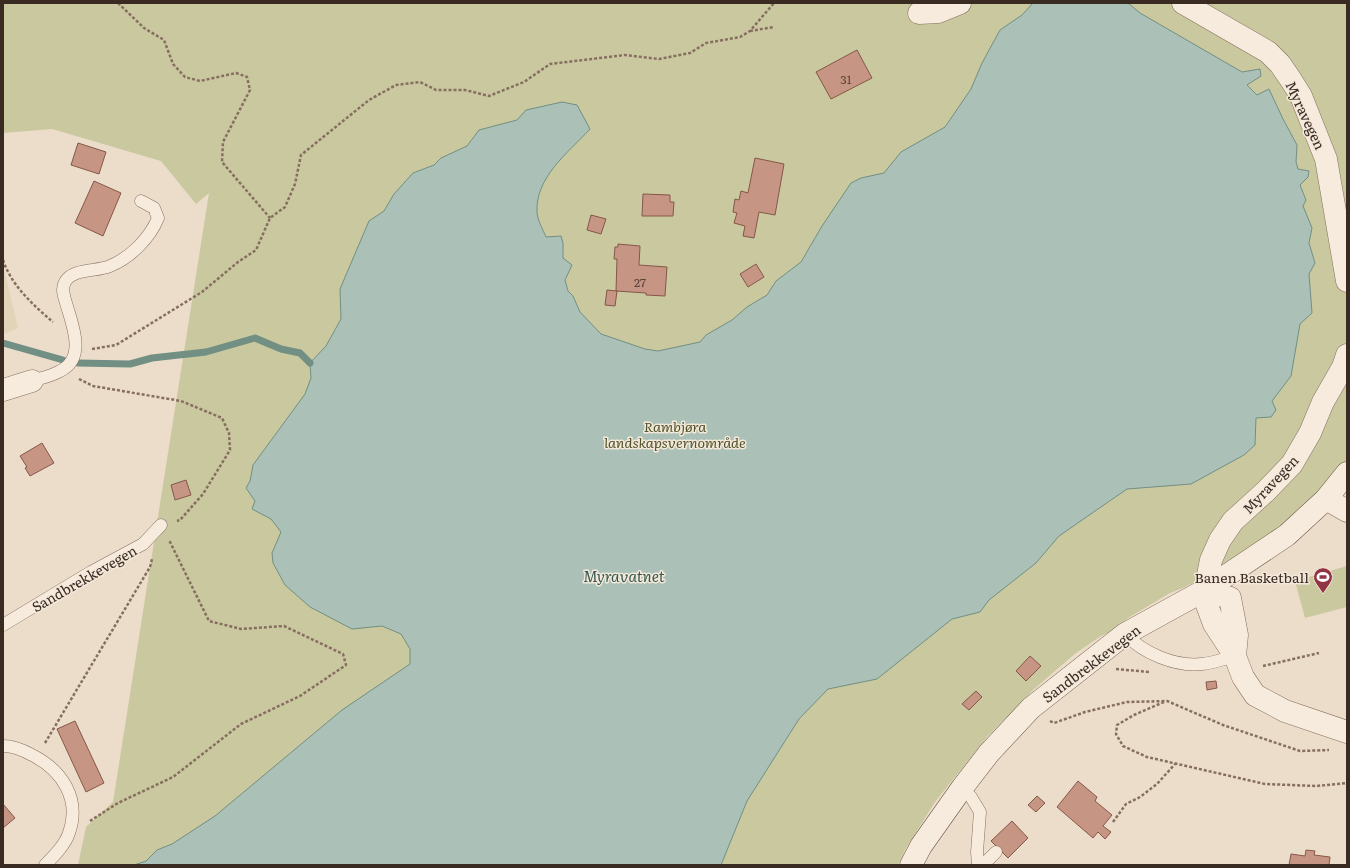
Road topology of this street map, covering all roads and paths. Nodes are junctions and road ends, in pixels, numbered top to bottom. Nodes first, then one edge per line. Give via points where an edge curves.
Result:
1 (118, 3) edge
2 (774, 3) edge
3 (960, 3) edge
4 (1183, 3) edge
5 (919, 13) dead end
6 (774, 27) dead end
7 (750, 31) junction
8 (141, 201) dead end
9 (270, 218) junction
10 (3, 260) edge
11 (1347, 281) edge
12 (76, 346) junction
13 (1347, 355) edge
14 (32, 381) joint
15 (3, 390) edge
16 (1347, 473) edge
17 (1326, 499) junction
18 (1347, 511) edge
19 (161, 525) joint
20 (1205, 590) junction
21 (3, 625) edge
22 (1125, 634) junction
23 (1319, 653) dead end
24 (1236, 656) junction
25 (1259, 667) dead end
26 (1114, 668) dead end
27 (1154, 672) dead end
28 (1167, 701) junction
29 (1047, 720) dead end
30 (1347, 732) edge
31 (3, 746) edge
32 (1331, 750) dead end
33 (1176, 763) junction
34 (1347, 783) edge
35 (962, 788) junction
36 (1113, 822) dead end
37 (69, 834) junction
38 (996, 852) dead end
39 (46, 865) edge
40 (911, 865) edge
41 (978, 865) edge
42 (983, 865) edge

1 - 9 path via 144,28 164,40 173,64 185,77 200,81 236,73 246,77 250,90 223,142 222,162
2 - 7 path
3 - 5 street via 938,12
4 - 11 street, Myravegen via 1268,52 1280,64 1297,90 1326,159
6 - 7 path
7 - 9 path via 740,37 706,43 690,53 659,59 625,55 550,64 524,82 489,96 465,90 436,90 420,82 396,85 369,100 301,155 296,184 285,207
8 - 12 lane via 154,208 158,218 155,227 134,252 110,266 76,273 65,282 62,289
9 - 12 path via 256,250 202,292 116,345
10 - 12 path via 6,270 23,293
12 - 14 lane via 71,362 62,371
13 - 20 street, Myravegen via 1310,433 1292,464 1233,522 1220,540 1211,560
14 - 15 street
16 - 17 street, Sandbrekkevegen
17 - 18 street
17 - 20 street, Sandbrekkevegen via 1287,535
19 - 21 lane, Sandbrekkevegen via 143,544
19 - 37 path via 209,621 241,629 284,626 343,654 346,665 300,696 241,724 173,777 118,803
20 - 22 street, Sandbrekkevegen
20 - 24 street via 1230,598 1237,635
22 - 24 lane via 1143,648 1180,663 1201,664
22 - 35 street, Sandbrekkevegen via 1031,708 989,753
23 - 25 path
24 - 30 street via 1243,677 1255,695 1285,711
26 - 27 path
28 - 29 path via 1127,702 1085,712 1054,723
28 - 32 path via 1223,725 1300,751
28 - 33 path via 1117,725 1116,734 1123,746 1147,757
31 - 37 lane via 25,751 45,761 63,779 69,792 73,813
33 - 34 path via 1265,784 1316,786
33 - 36 path via 1157,784 1126,804
35 - 40 street, Sandbrekkevegen
35 - 41 lane via 980,812
37 - 39 lane
38 - 42 lane

